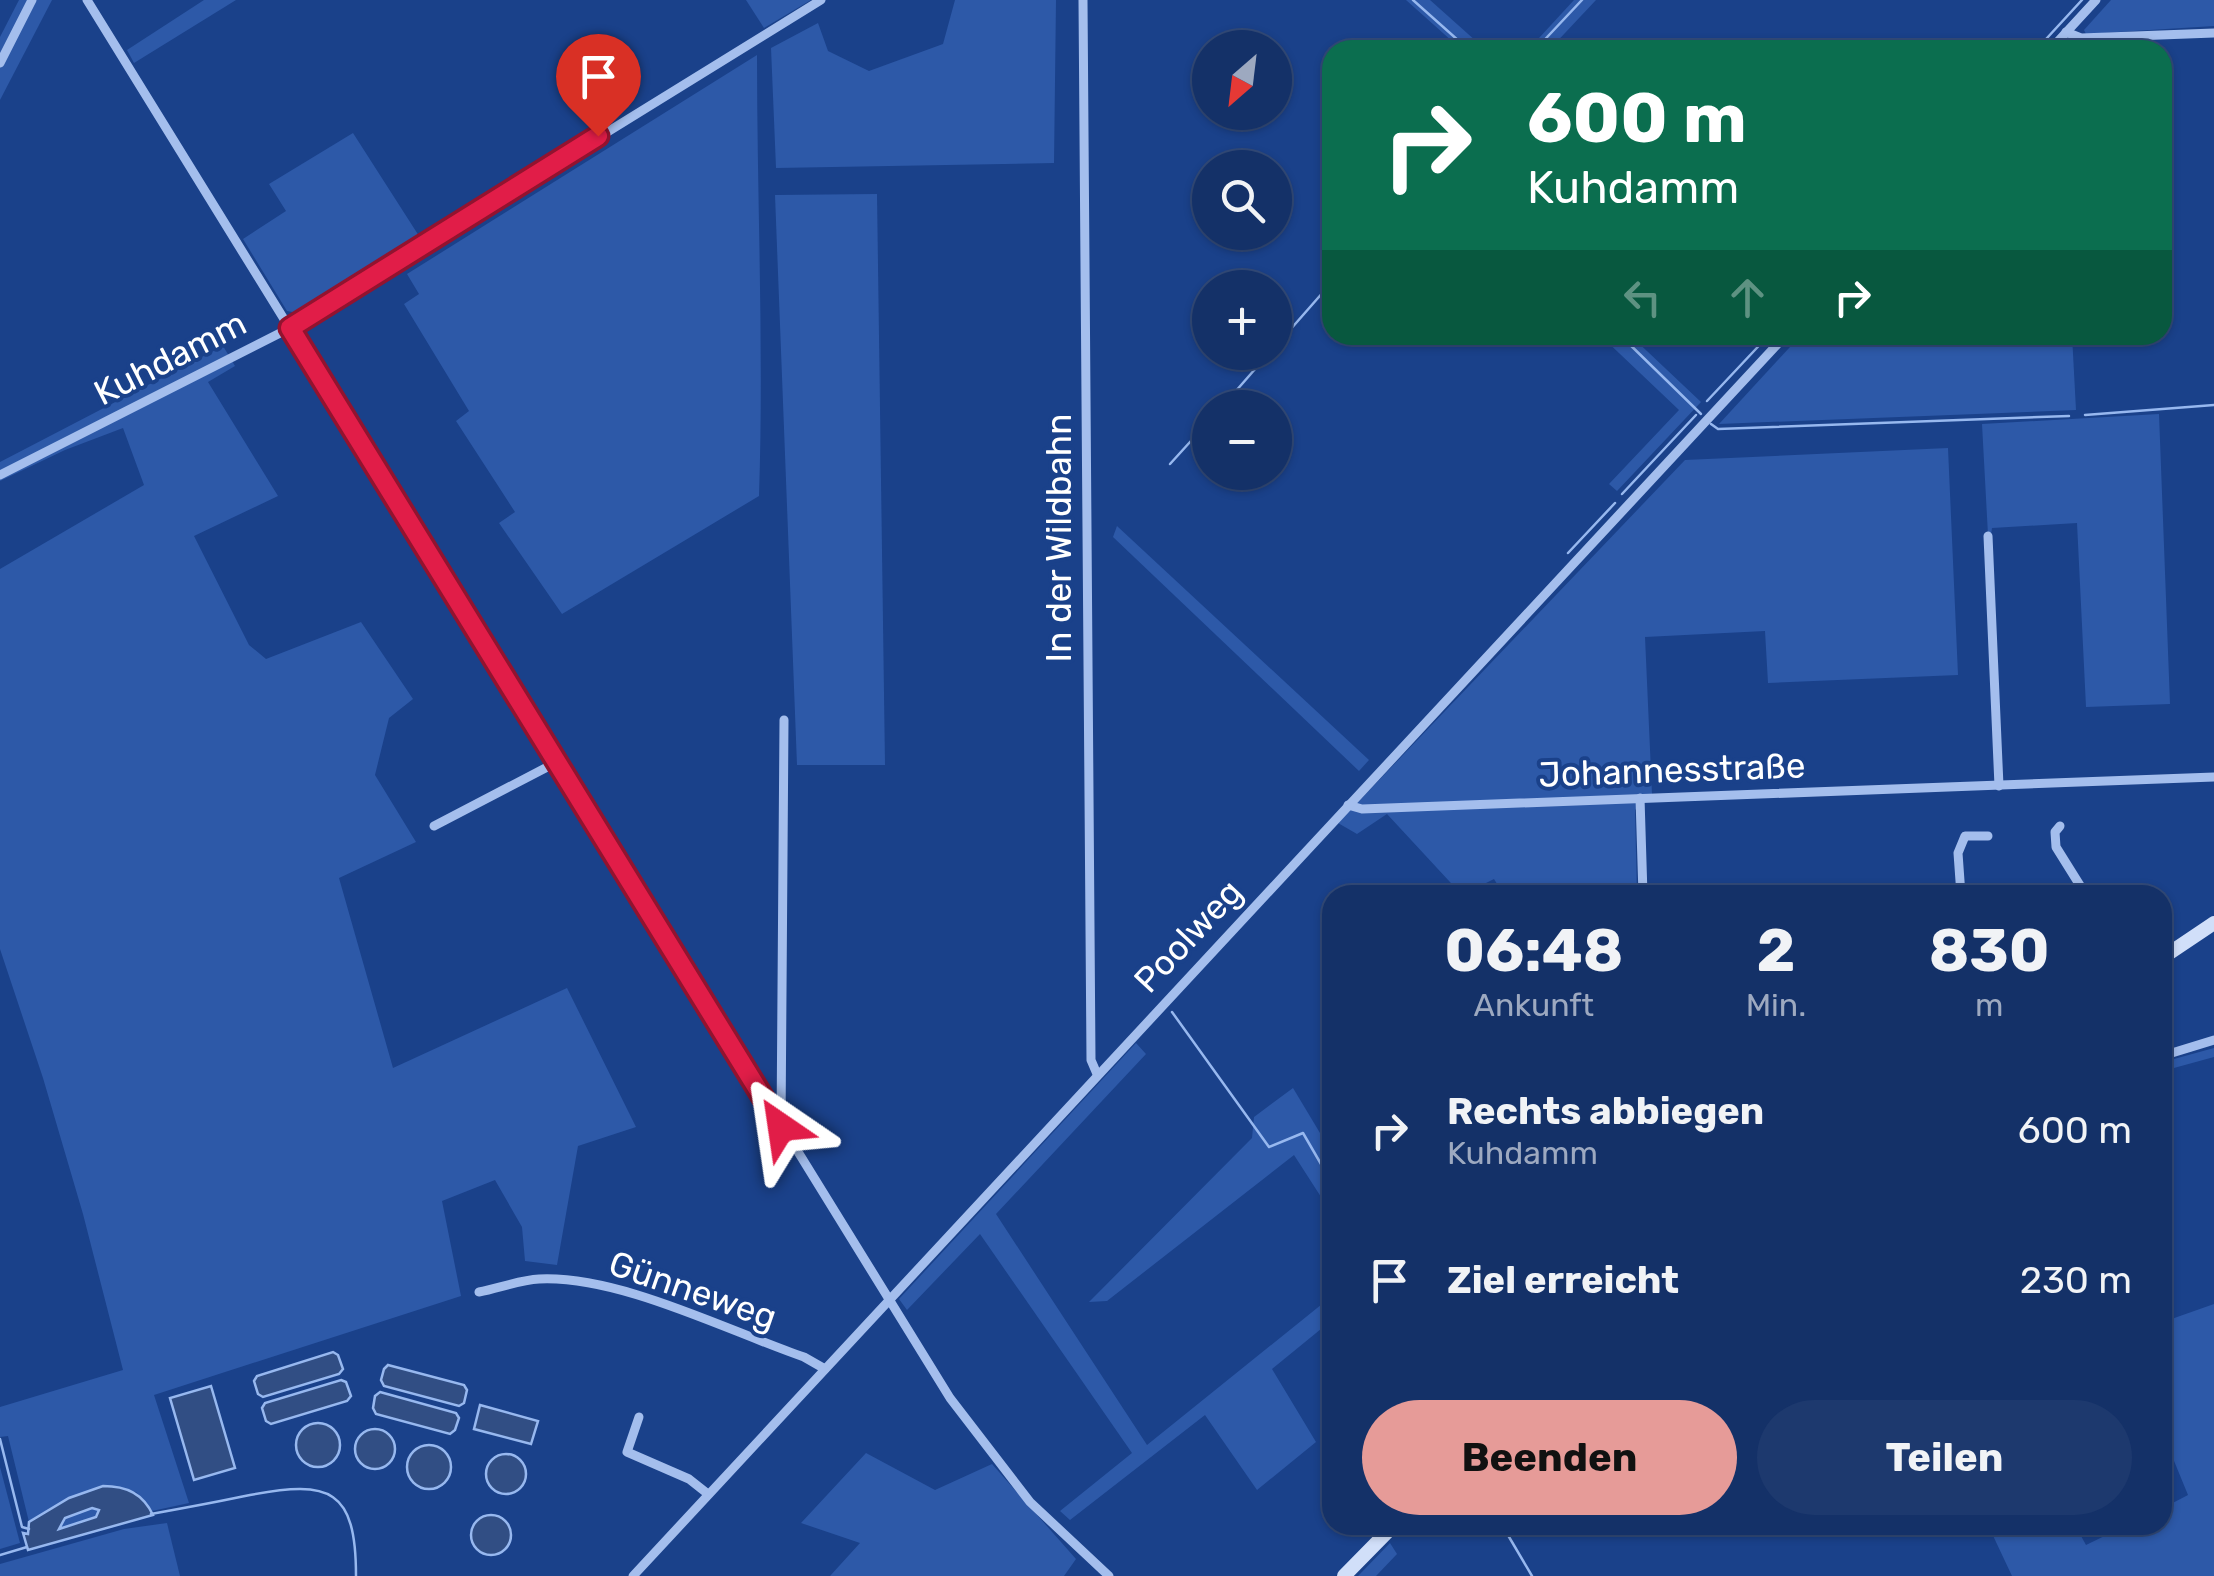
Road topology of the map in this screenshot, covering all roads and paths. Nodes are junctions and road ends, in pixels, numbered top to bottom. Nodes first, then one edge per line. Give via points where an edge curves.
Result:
1 (32, 0) edge
2 (87, 0) edge
3 (821, 0) edge
4 (1082, 0) edge
5 (2096, 0) edge
6 (2066, 32) junction
7 (2214, 33) edge
8 (2059, 40) edge
9 (0, 64) edge
10 (290, 328) junction
11 (1777, 345) edge
12 (0, 475) edge
13 (1988, 536) dead end
14 (784, 720) dead end
15 (556, 764) junction
16 (2214, 777) edge
17 (1998, 786) junction
18 (1640, 798) junction
19 (1348, 805) junction
20 (434, 826) dead end
21 (2060, 826) dead end
22 (1988, 836) dead end
23 (1644, 885) edge
24 (1960, 885) edge
25 (2080, 885) edge
26 (2214, 923) edge
27 (2172, 951) edge
28 (2214, 1040) edge
29 (2172, 1053) edge
30 (1097, 1074) junction
31 (781, 1127) junction
32 (480, 1292) dead end
33 (888, 1302) junction
34 (825, 1369) junction
35 (639, 1417) dead end
36 (708, 1494) junction
37 (1384, 1535) edge
38 (632, 1576) edge
39 (1109, 1576) edge
40 (1344, 1576) edge

1 - 9 street
2 - 10 street
3 - 10 street, Kuhdamm
4 - 30 street, In der Wildbahn via 1090,1060
5 - 6 street
6 - 7 street via 2082,38
6 - 8 street
10 - 12 street, Kuhdamm
10 - 15 street
11 - 19 street, Poolweg
13 - 17 street
14 - 31 street
15 - 20 street
15 - 31 street
16 - 17 street, Johannesstraße
17 - 18 street, Johannesstraße
18 - 19 street, Johannesstraße
18 - 23 street
19 - 30 street, Poolweg
21 - 25 street via 2056,847
22 - 24 street via 1966,836 1958,854
26 - 27 main road
28 - 29 street
30 - 33 street, Poolweg
31 - 33 street
32 - 34 street, Günneweg via 538,1279 589,1283
33 - 34 street, Poolweg
33 - 39 street via 950,1398 1030,1502
34 - 36 street, Poolweg
35 - 36 street via 627,1452
36 - 38 street, Poolweg
37 - 40 main road

